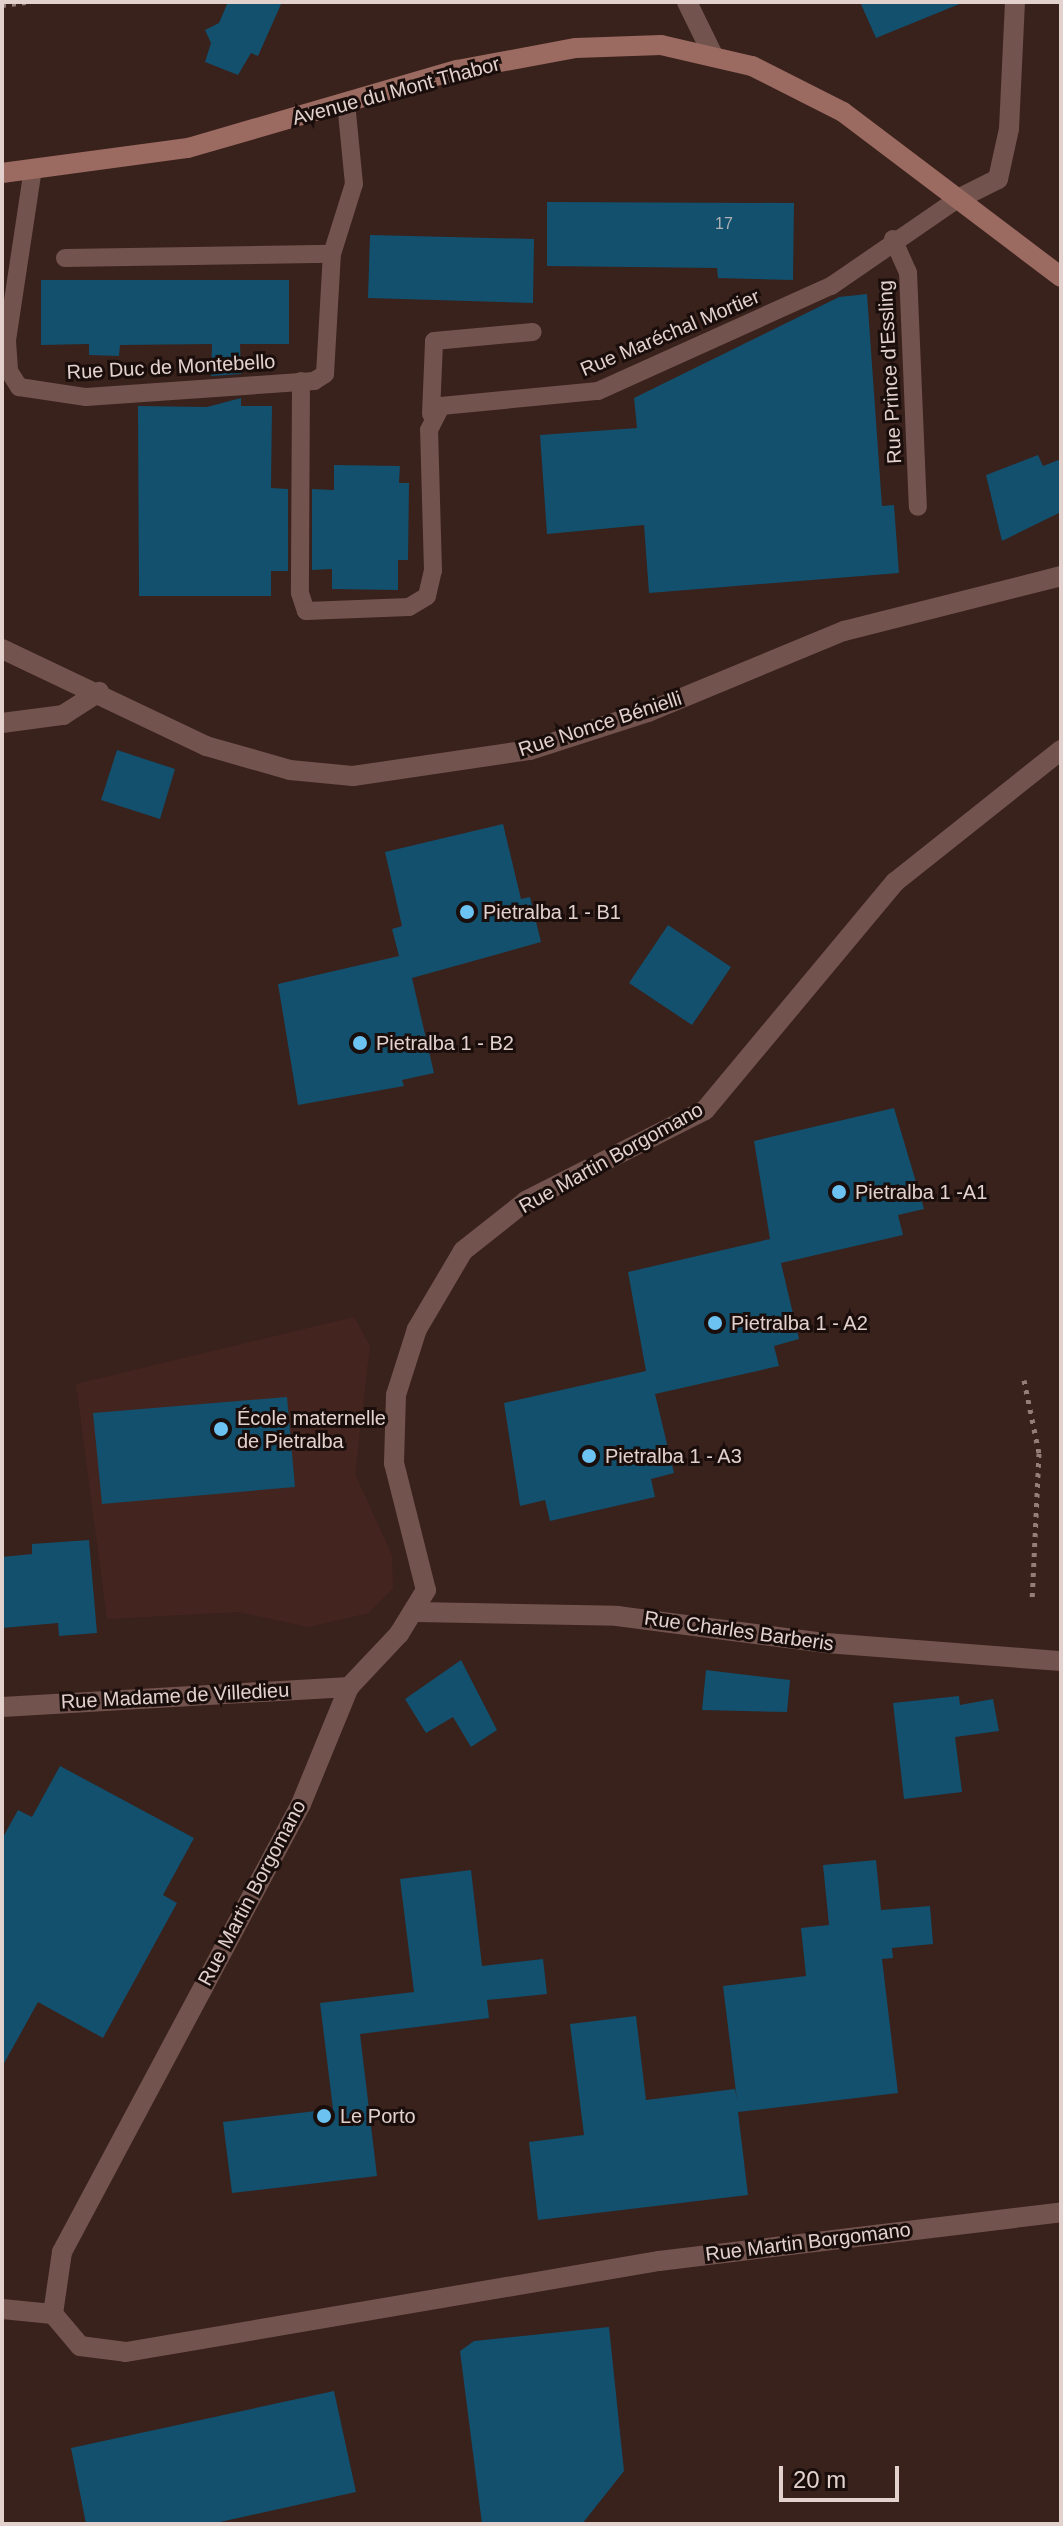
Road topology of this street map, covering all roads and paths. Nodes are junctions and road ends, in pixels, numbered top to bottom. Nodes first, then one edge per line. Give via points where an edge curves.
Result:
1 (28, 2) edge
2 (687, 2) edge
3 (1015, 2) edge
4 (2, 5) edge
5 (714, 57) junction
6 (346, 102) junction
7 (2, 173) edge
8 (32, 175) junction
9 (956, 200) junction
10 (893, 239) junction
11 (332, 254) junction
12 (65, 258) dead end
13 (1061, 277) edge
14 (533, 332) dead end
15 (301, 381) junction
16 (431, 414) junction
17 (918, 507) dead end
18 (1061, 576) edge
19 (2, 649) edge
20 (99, 692) junction
21 (2, 723) edge
22 (1061, 750) edge
23 (1024, 1380) dead end
24 (1032, 1599) dead end
25 (416, 1612) junction
26 (1061, 1661) edge
27 (349, 1687) junction
28 (2, 1707) edge
29 (1061, 2212) edge
30 (2, 2309) edge
31 (53, 2314) junction

1 - 4 path
2 - 5 street
3 - 9 street via 1009,129 998,179
5 - 6 street, Avenue du Mont Thabor via 661,45 576,48 457,70
5 - 9 street, Avenue du Mont Thabor via 791,82 843,112
6 - 8 street, Avenue du Mont Thabor via 188,148
6 - 11 lane, Rue Duc de Montebello via 354,184
7 - 8 street, Avenue du Mont Thabor
8 - 15 lane, Rue Duc de Montebello via 7,341 9,371 19,387 86,397
9 - 10 lane, Rue Maréchal Mortier
9 - 13 street, Avenue du Mont Thabor
10 - 16 lane, Rue Maréchal Mortier via 831,286 598,391 458,403
10 - 17 lane, Rue Prince d'Essling via 908,272
11 - 12 lane
11 - 15 lane, Rue Duc de Montebello via 325,374
14 - 16 lane via 434,341
15 - 16 lane via 300,593 306,611 409,607 427,596 433,571
18 - 20 street, Rue Nonce Bénielli via 844,631 648,712 530,750 421,771 290,770 206,746
19 - 20 street, Rue Nonce Bénielli
20 - 21 street via 63,715
22 - 25 street, Rue Martin Borgomano via 895,882 705,1110 526,1201 463,1251 417,1329 396,1395 394,1463 425,1568
23 - 24 path via 1039,1453
25 - 26 street, Rue Charles Barberis via 617,1616 826,1643
25 - 27 street, Rue Martin Borgomano
27 - 28 street, Rue Madame de Villedieu
27 - 31 street, Rue Martin Borgomano via 301,1804 62,2252
29 - 31 street, Rue Martin Borgomano via 659,2261 126,2352 80,2346
30 - 31 street

